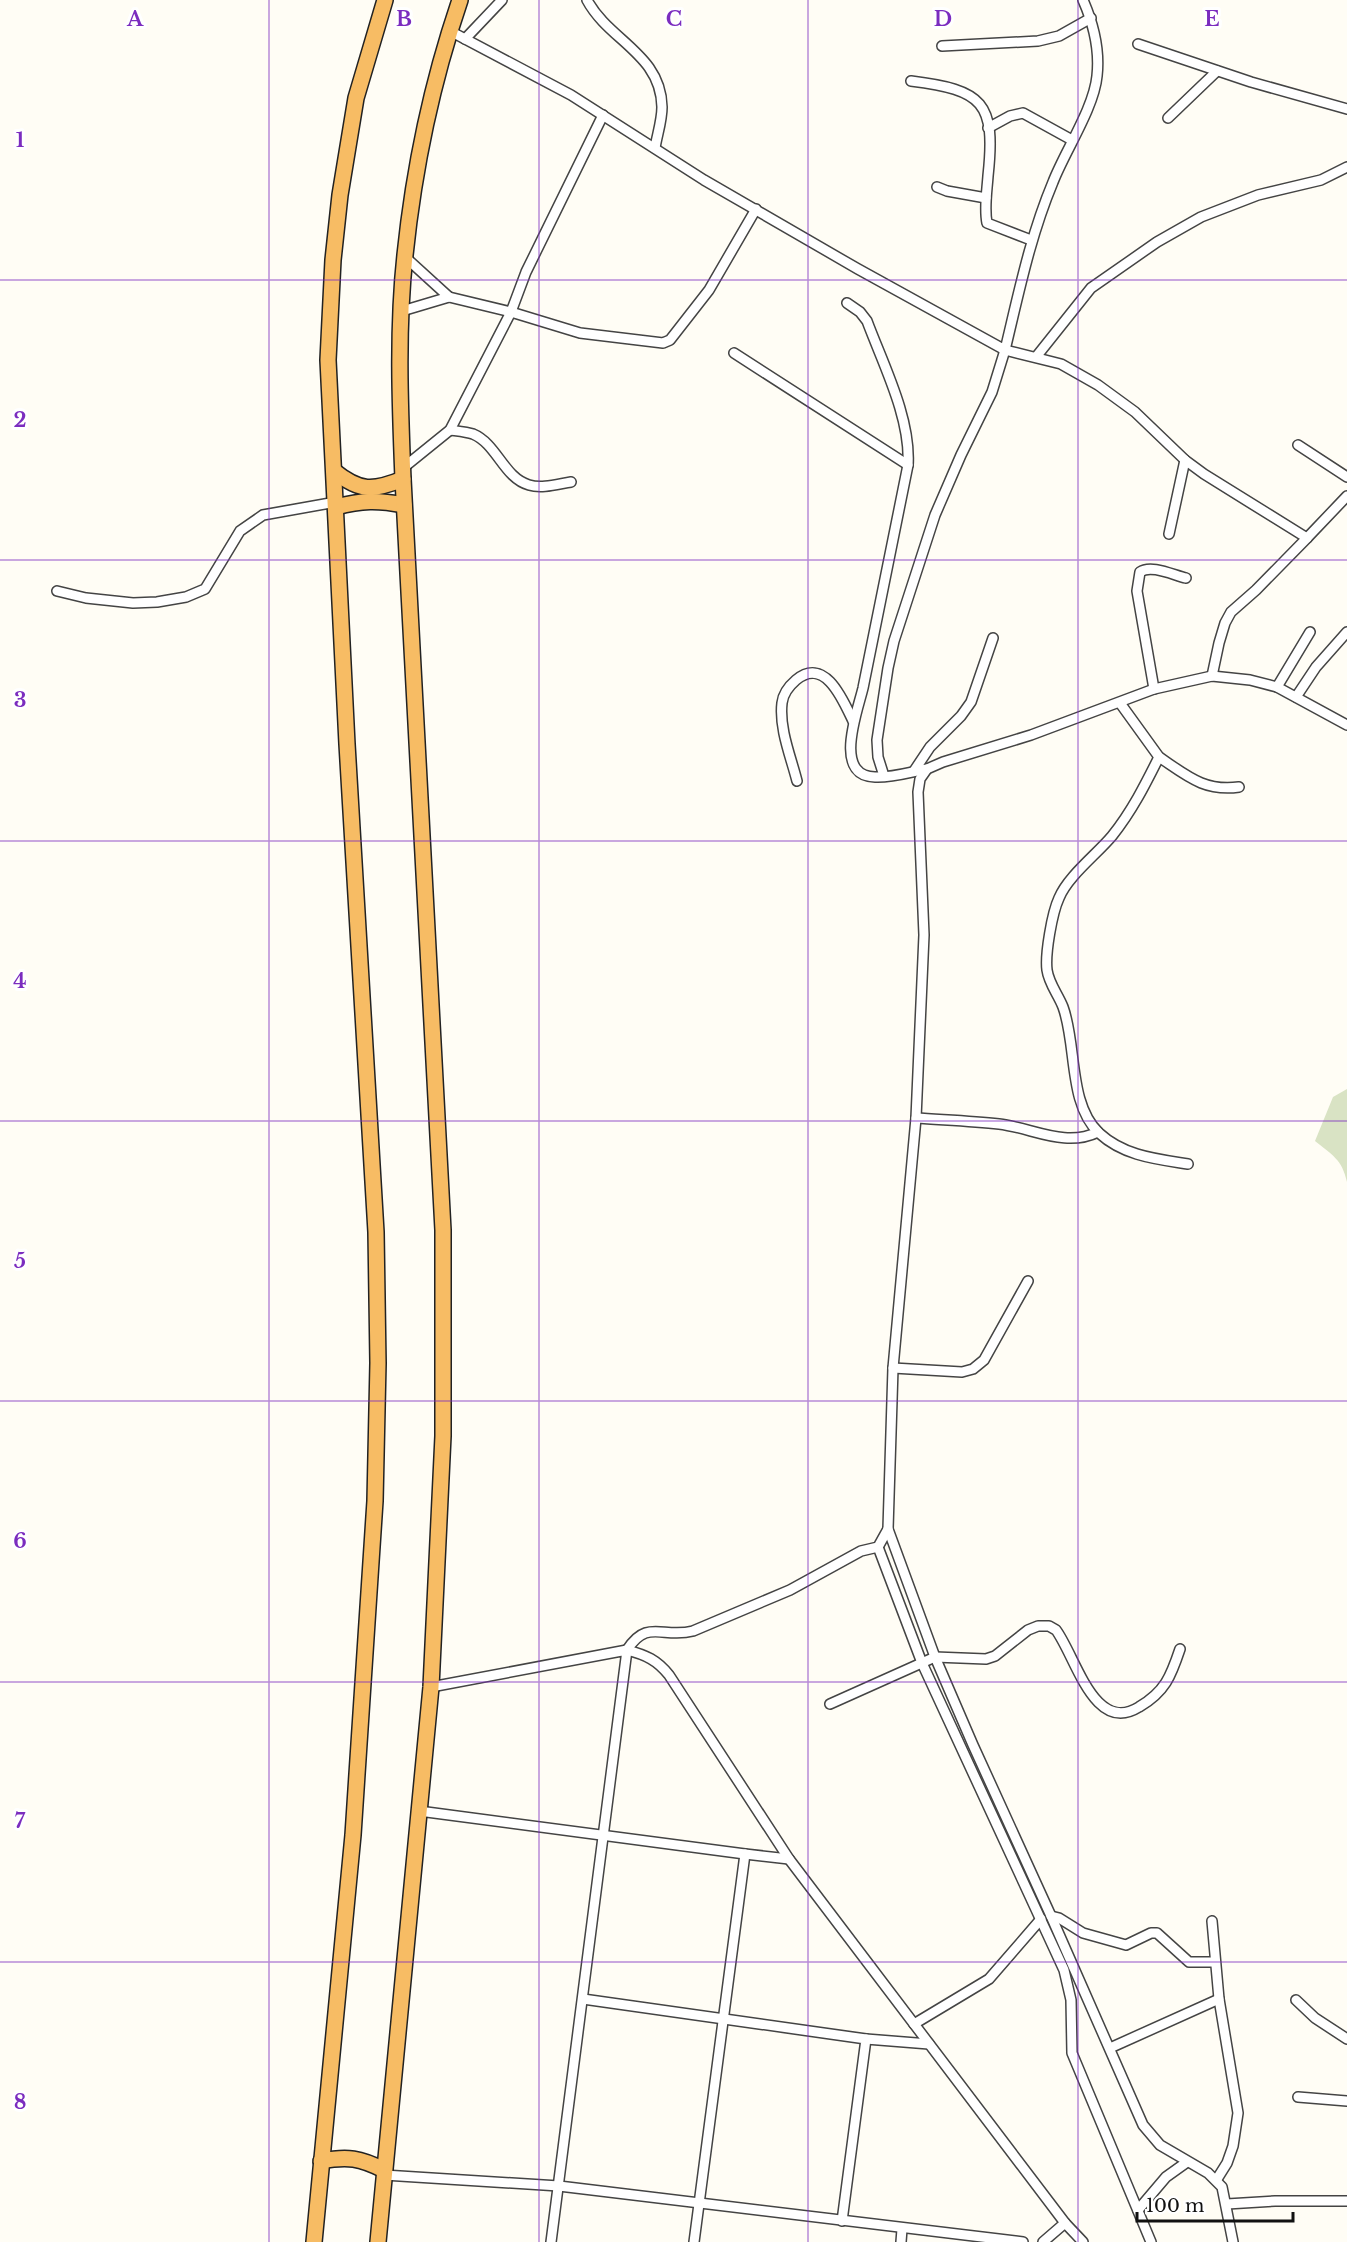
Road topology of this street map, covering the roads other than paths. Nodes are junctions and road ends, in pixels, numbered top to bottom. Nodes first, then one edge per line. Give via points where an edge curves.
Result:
1 (460, 0) edge
2 (502, 0) edge
3 (587, 0) edge
4 (1083, 0) edge
5 (381, 3) edge
6 (1091, 18) junction
7 (450, 31) junction
8 (465, 39) junction
9 (1138, 44) dead end
10 (942, 46) dead end
11 (1217, 71) junction
12 (911, 81) dead end
13 (1347, 109) edge
14 (603, 115) junction
15 (1168, 118) dead end
16 (988, 128) junction
17 (1072, 140) junction
18 (655, 148) junction
19 (1346, 168) edge
20 (937, 187) dead end
21 (986, 198) junction
22 (756, 209) junction
23 (1031, 240) junction
24 (404, 256) junction
25 (448, 297) junction
26 (847, 303) dead end
27 (402, 310) junction
28 (511, 312) junction
29 (1005, 350) junction
30 (734, 353) dead end
31 (1036, 357) junction
32 (450, 430) junction
33 (1298, 445) dead end
34 (1185, 460) junction
35 (908, 465) junction
36 (334, 471) junction
37 (403, 474) junction
38 (1347, 477) edge
39 (571, 482) dead end
40 (1347, 496) edge
41 (336, 505) junction
42 (404, 506) junction
43 (1169, 534) dead end
44 (1306, 538) junction
45 (1186, 578) dead end
46 (57, 591) dead end
47 (1310, 632) dead end
48 (1347, 632) edge
49 (993, 638) dead end
50 (1212, 676) junction
51 (1277, 687) junction
52 (1154, 689) junction
53 (1296, 697) junction
54 (1120, 703) junction
55 (853, 721) junction
56 (1347, 725) edge
57 (1159, 757) junction
58 (927, 769) junction
59 (914, 771) junction
60 (884, 776) junction
61 (797, 781) dead end
62 (1239, 787) dead end
63 (916, 1118) junction
64 (1098, 1132) junction
65 (1188, 1164) dead end
66 (1028, 1281) dead end
67 (893, 1368) junction
68 (888, 1529) junction
69 (878, 1547) junction
70 (1180, 1649) dead end
71 (627, 1650) junction
72 (935, 1657) junction
73 (922, 1663) junction
74 (431, 1687) junction
75 (831, 1704) dead end
76 (418, 1810) junction
77 (603, 1836) junction
78 (745, 1854) junction
79 (789, 1859) junction
80 (1051, 1916) junction
81 (1041, 1919) junction
82 (1212, 1921) dead end
83 (1215, 1962) junction
84 (584, 2000) junction
85 (1219, 2000) junction
86 (1296, 2000) dead end
87 (724, 2021) junction
88 (914, 2024) junction
89 (866, 2039) junction
90 (1347, 2039) edge
91 (929, 2044) junction
92 (1110, 2048) junction
93 (1298, 2097) dead end
94 (1347, 2101) edge
95 (321, 2161) junction
96 (1187, 2162) junction
97 (384, 2172) junction
98 (1216, 2179) junction
99 (559, 2186) junction
100 (1347, 2201) edge
101 (698, 2202) junction
102 (1227, 2204) junction
103 (1138, 2210) junction
104 (842, 2221) junction
105 (1065, 2223) junction
106 (903, 2229) junction
107 (314, 2242) edge
108 (378, 2242) edge
109 (551, 2242) edge
110 (694, 2242) edge
111 (901, 2242) edge
112 (1023, 2242) edge
113 (1043, 2242) edge
114 (1083, 2242) edge
115 (1151, 2242) edge
116 (1233, 2242) edge

1 - 7 highway
2 - 8 street
3 - 18 street via 599,20 651,68 662,109
4 - 6 street
5 - 36 highway via 356,98 336,228 328,360
6 - 10 street via 1059,36 1038,41
6 - 17 street via 1097,46 1097,78
7 - 8 street
7 - 24 highway via 424,132
8 - 14 street
9 - 11 street
11 - 13 street
11 - 15 street
12 - 16 street via 943,85 970,95 980,103
14 - 18 street
14 - 28 street via 526,272
16 - 17 street via 1023,113
16 - 21 street via 991,152
17 - 23 street
18 - 22 street
19 - 31 street via 1321,180 1258,195 1210,213 1156,242 1091,288
20 - 21 street
21 - 23 street via 987,223
22 - 28 street via 710,290 670,340 663,343 580,333
22 - 29 street
23 - 29 street
24 - 25 street
24 - 27 highway
25 - 27 street
25 - 28 street
26 - 35 street via 867,321 897,402 908,442
27 - 37 highway
28 - 32 street
29 - 31 street
29 - 60 street via 993,392 935,515 894,641 878,740
30 - 35 street
31 - 34 street via 1061,364 1116,399 1149,423
32 - 37 street
32 - 39 street via 474,434 509,471 529,485
33 - 38 street
34 - 43 street
34 - 44 street
35 - 55 street
36 - 37 highway via 348,482 374,489
36 - 41 highway
37 - 42 highway
40 - 44 street
41 - 42 highway via 381,501
41 - 46 street via 263,515 240,531 205,590 186,597 133,603
41 - 95 highway via 376,1232 378,1363 375,1501 353,1835
42 - 74 highway via 443,1230 442,1436
44 - 50 street via 1232,612 1225,623
45 - 52 street via 1150,568 1140,572 1137,591
47 - 51 street
48 - 53 street
49 - 59 street via 971,702
50 - 51 street
50 - 52 street
51 - 53 street
52 - 54 street
53 - 56 street
54 - 57 street
54 - 58 street
55 - 60 street via 850,753 856,766 873,777
55 - 61 street via 837,689 826,678 814,673 791,684 784,695 782,721
57 - 62 street via 1207,786 1222,790
57 - 64 street via 1126,818 1059,895 1054,912 1047,967 1063,1007 1080,1100
58 - 59 street
58 - 63 street via 918,792 924,935
59 - 60 street
63 - 64 street via 1000,1124 1075,1140
63 - 67 street
64 - 65 street via 1136,1155
66 - 67 street via 984,1360 973,1369 962,1372
67 - 68 street
68 - 69 street
68 - 72 street
69 - 71 street via 861,1551 790,1590 693,1631 642,1632
69 - 73 street
70 - 72 street via 1166,1685 1141,1707 1119,1714 1099,1704 1090,1693 1063,1640 1049,1626 1028,1630 986,1659
71 - 74 street
71 - 77 street
71 - 79 street via 649,1656 669,1675
72 - 73 street
72 - 80 street
73 - 75 street
73 - 81 street
74 - 76 highway
76 - 77 street
76 - 97 highway
77 - 78 street
77 - 84 street
78 - 79 street
78 - 87 street
79 - 88 street
80 - 83 street via 1083,1933 1126,1945 1157,1933 1189,1962
80 - 92 street
81 - 88 street via 989,1979
81 - 103 street via 1068,1985 1072,2053
82 - 83 street
83 - 85 street
84 - 87 street
84 - 99 street
85 - 92 street
85 - 98 street via 1238,2113 1233,2146
86 - 90 street
87 - 89 street
87 - 101 street
88 - 91 street
89 - 91 street
89 - 104 street
91 - 105 street
92 - 96 street via 1149,2134
93 - 94 street
95 - 97 highway via 354,2158
95 - 107 highway
96 - 98 street
96 - 103 street via 1166,2177
97 - 99 street
97 - 108 highway
98 - 102 street
99 - 101 street
99 - 109 street
100 - 102 street
101 - 104 street
101 - 110 street
102 - 116 street
103 - 115 street
104 - 106 street
105 - 113 street
105 - 114 street
106 - 111 street
106 - 112 street

